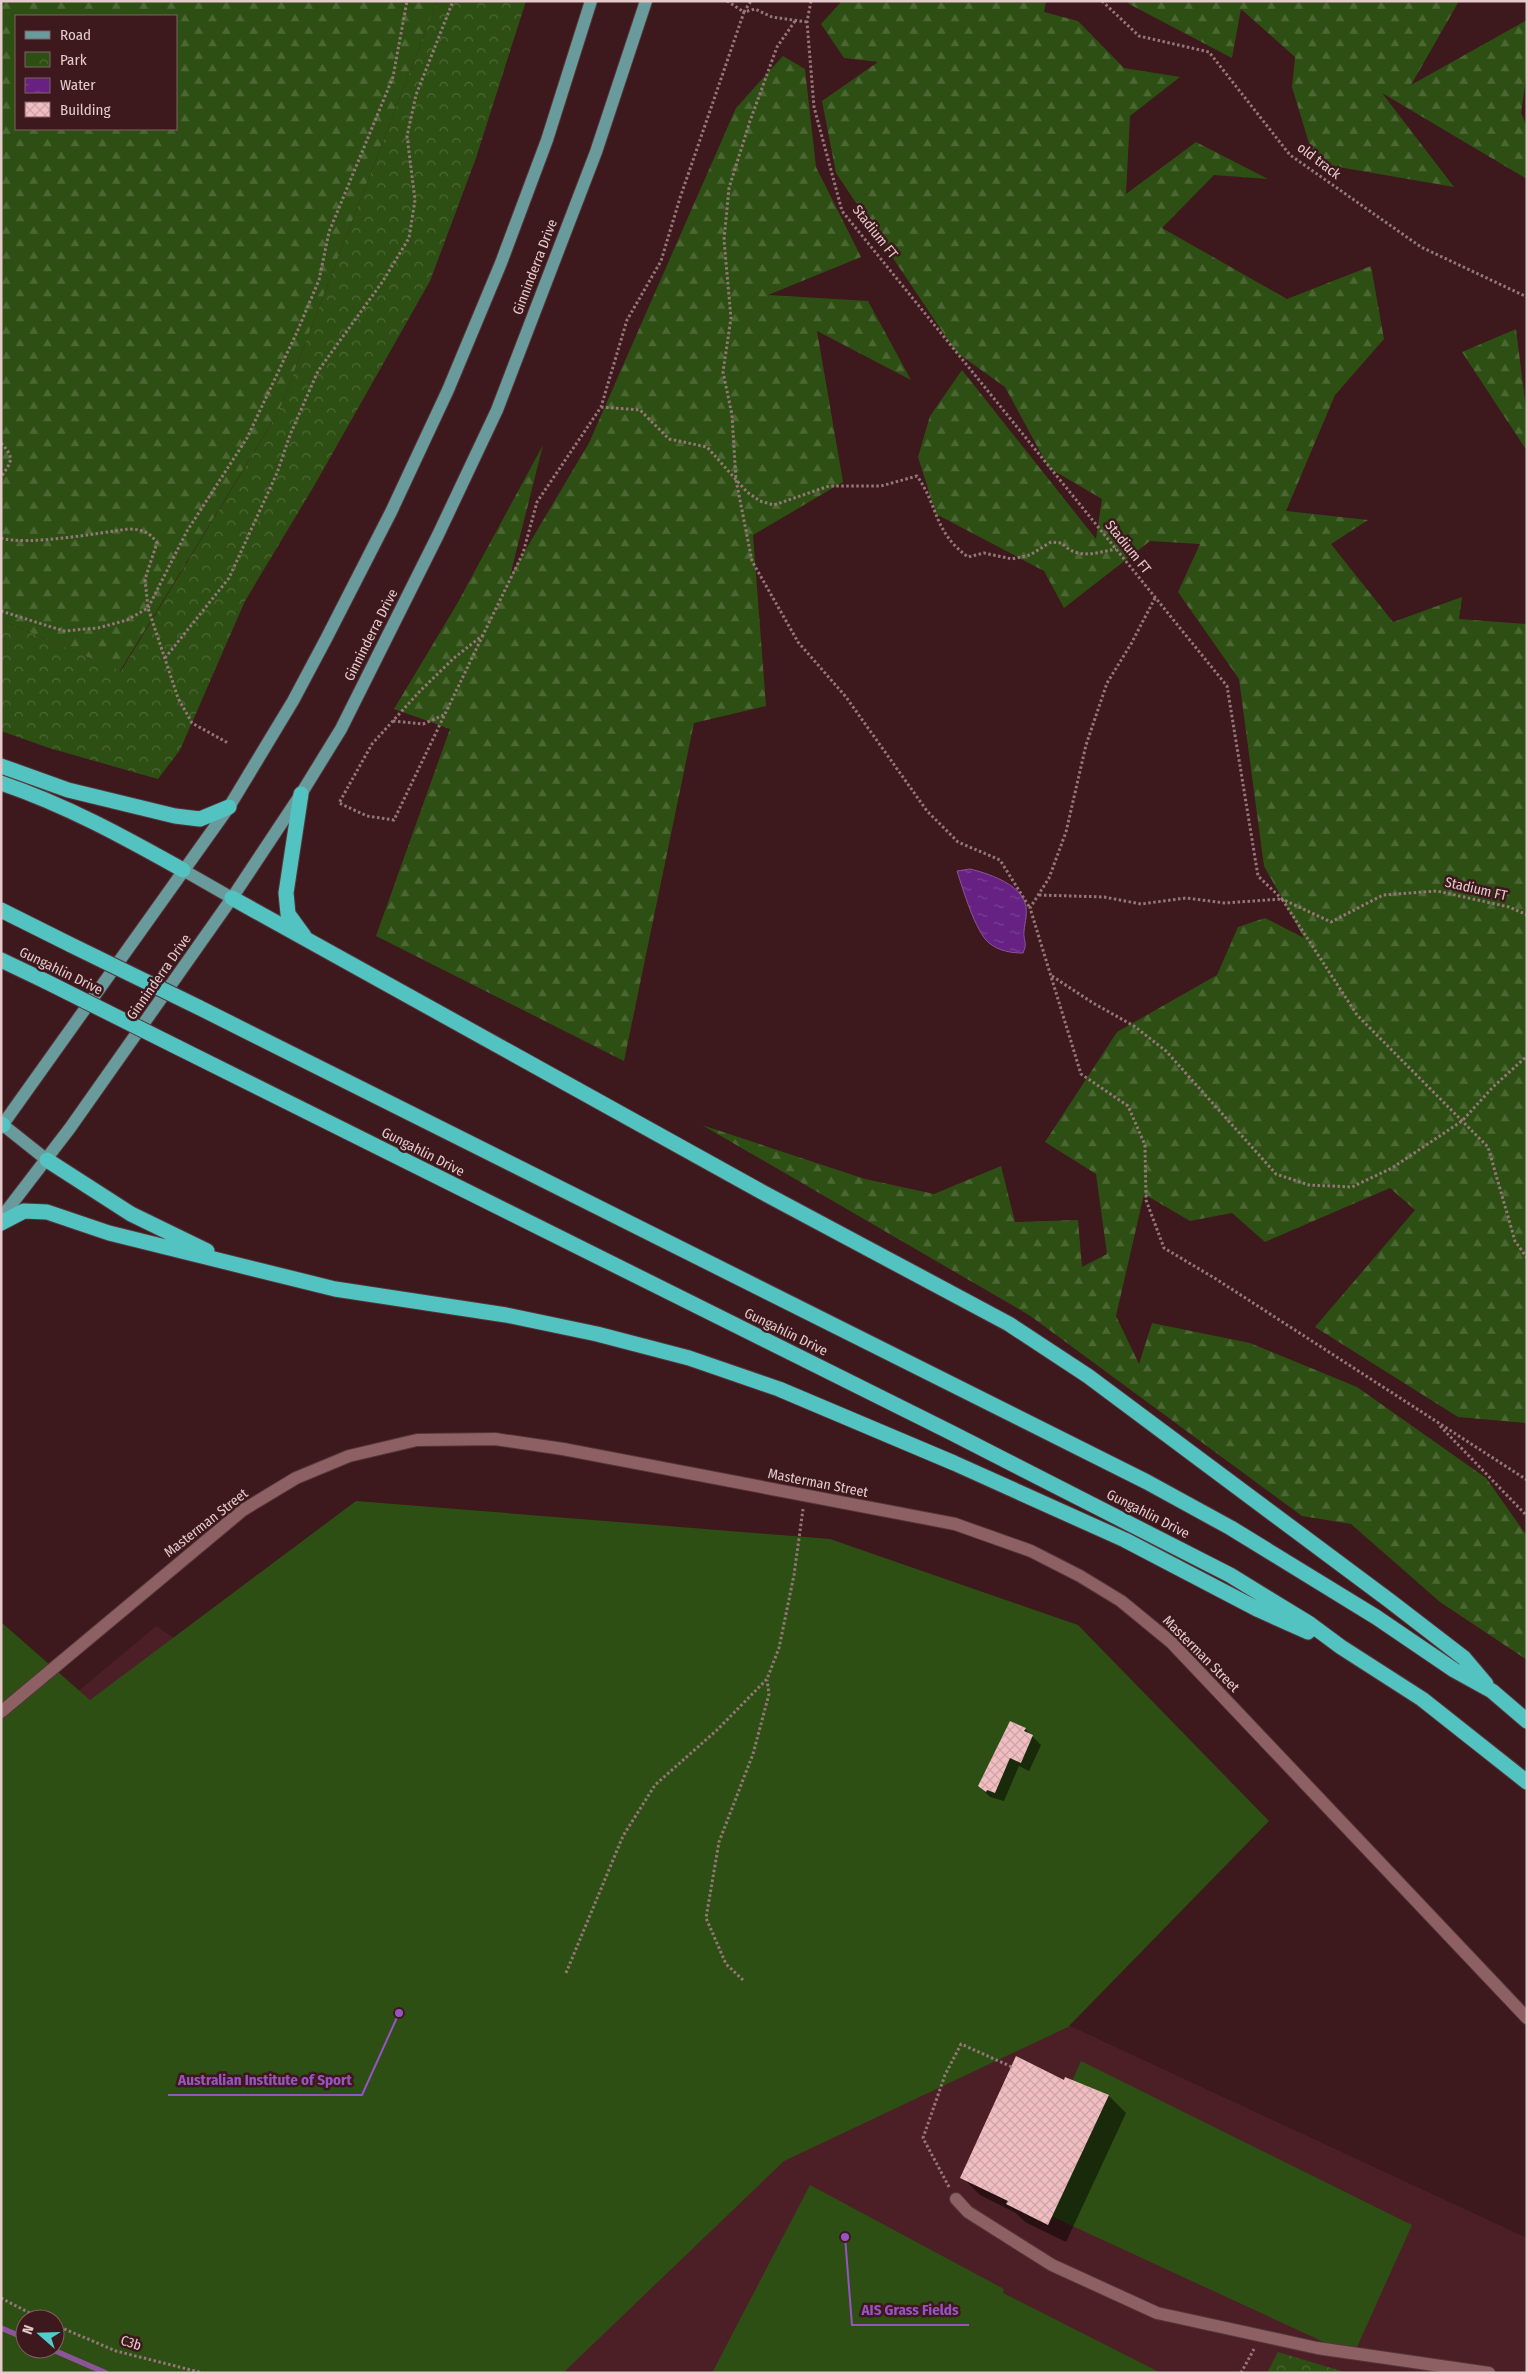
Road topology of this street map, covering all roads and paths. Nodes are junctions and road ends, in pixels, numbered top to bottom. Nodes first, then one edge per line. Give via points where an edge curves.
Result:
1 (407, 1) edge
2 (453, 1) edge
3 (591, 1) edge
4 (646, 1) edge
5 (727, 1) edge
6 (751, 1) edge
7 (811, 1) edge
8 (1102, 1) edge
9 (744, 12) junction
10 (795, 21) junction
11 (807, 22) junction
12 (1527, 297) edge
13 (601, 407) junction
14 (1, 443) edge
15 (1, 477) edge
16 (736, 480) junction
17 (1, 538) edge
18 (1116, 549) junction
19 (1155, 598) junction
20 (148, 608) junction
21 (1, 611) edge
22 (483, 635) junction
23 (165, 658) junction
24 (444, 715) junction
25 (393, 721) junction
26 (228, 743) dead end
27 (1, 766) edge
28 (1, 783) edge
29 (301, 794) junction
30 (228, 807) junction
31 (183, 870) junction
32 (1038, 895) junction
33 (232, 898) junction
34 (1282, 899) junction
35 (1030, 908) junction
36 (1, 910) edge
37 (1527, 915) edge
38 (307, 940) junction
39 (1, 960) edge
40 (1052, 976) junction
41 (1527, 1056) edge
42 (1462, 1121) junction
43 (2, 1125) edge
44 (47, 1160) junction
45 (1, 1218) edge
46 (1, 1223) edge
47 (1527, 1258) edge
48 (232, 1264) junction
49 (1436, 1422) junction
50 (1527, 1480) edge
51 (804, 1496) junction
52 (1527, 1516) edge
53 (1341, 1647) junction
54 (767, 1679) junction
55 (1492, 1691) junction
56 (1, 1712) edge
57 (1527, 1721) edge
58 (1527, 1782) edge
59 (566, 1973) dead end
60 (744, 1980) dead end
61 (1527, 2018) edge
62 (1012, 2066) dead end
63 (956, 2198) joint
64 (1, 2298) edge
65 (22, 2309) edge
66 (65, 2329) edge
67 (1260, 2338) junction
68 (203, 2373) edge
69 (1241, 2373) edge
70 (1489, 2373) edge

1 - 20 path via 393,77 329,232 319,280 297,332 247,438 187,531
2 - 23 path via 416,95 408,136 415,200 409,238 383,281 318,371 277,473 229,578
3 - 30 main road via 547,140 501,263 448,390 326,639
4 - 29 main road, Ginninderra Drive via 596,152 497,410 438,536 341,728
5 - 9 path
6 - 9 path
7 - 11 path, Stadium FT
8 - 12 path, old track via 1139,36 1208,52 1290,155 1413,242
9 - 10 path via 755,9
9 - 13 path via 661,261 627,320
10 - 11 path
10 - 16 path via 770,62 729,188 724,240 731,318 723,372 732,415
11 - 18 path, Stadium FT via 814,107 842,211
13 - 16 path via 640,410 668,439 706,447
13 - 22 path via 538,502 523,553
14 - 15 path via 10,453 11,463
16 - 18 path via 760,501 774,505 829,486 881,486 916,476 925,488 942,531 954,547 968,557 984,553 1012,559 1030,555 1050,542 1062,543 1068,550 1087,556
16 - 35 path via 752,562 798,642 840,690 927,811 958,842 1000,860
17 - 20 path via 33,540 128,529 151,534 157,543 145,578
18 - 19 path, Stadium FT
19 - 32 path via 1107,683 1086,745 1066,832 1049,878
19 - 34 path, Stadium FT via 1227,686 1258,876
20 - 21 path via 127,620 98,628 64,631
20 - 23 path
22 - 24 path
22 - 25 path via 454,658
23 - 26 path via 178,698 192,724
24 - 25 path via 423,724
24 - 25 path via 394,820 366,816 339,803 372,744
27 - 30 highway via 68,790 175,816 200,819
28 - 31 highway via 105,826
29 - 33 main road, Ginninderra Drive
29 - 38 highway via 286,893 288,914
30 - 31 main road
31 - 33 main road
31 - 43 main road
32 - 34 path via 1104,897 1141,904 1186,898 1225,903
32 - 35 path
33 - 38 highway
33 - 44 main road, Ginninderra Drive
34 - 37 path, Stadium FT via 1331,922 1383,896 1437,891 1509,907
34 - 42 path via 1358,1015
35 - 40 path
36 - 55 highway, Gungahlin Drive, bridge via 1147,1482 1238,1533
38 - 55 highway via 762,1192 1009,1324 1088,1376 1390,1601 1464,1658
39 - 53 highway, Gungahlin Drive, bridge via 1132,1523 1230,1575
40 - 42 path via 1134,1026 1166,1051 1276,1174 1309,1185 1352,1186 1392,1168
40 - 49 path via 1081,1074 1128,1106 1145,1145 1146,1200 1164,1248
41 - 42 path
42 - 47 path via 1488,1147 1515,1241
43 - 44 main road
44 - 45 main road, Ginninderra Drive
44 - 48 highway via 131,1214
46 - 48 highway via 24,1211 46,1212 109,1233
48 - 53 highway via 335,1290 506,1315 597,1334 689,1358 779,1389 1126,1540 1260,1610
49 - 50 path
49 - 52 path
51 - 54 path via 794,1575 779,1648
51 - 56 street, Masterman Street via 496,1439 417,1440 349,1456 296,1478 243,1510
51 - 61 street, Masterman Street via 964,1527 1031,1551 1121,1601 1171,1642
53 - 58 highway, Gungahlin Drive via 1422,1699
54 - 59 path via 717,1730 655,1785 623,1836
54 - 60 path via 769,1694 753,1754 719,1842 706,1918 726,1964
55 - 57 highway, Gungahlin Drive
62 - 63 path via 961,2044 944,2075 923,2138
63 - 67 street via 968,2212 1052,2265 1157,2313
64 - 65 path
66 - 68 path, C3b via 116,2351
67 - 69 path
67 - 70 street

